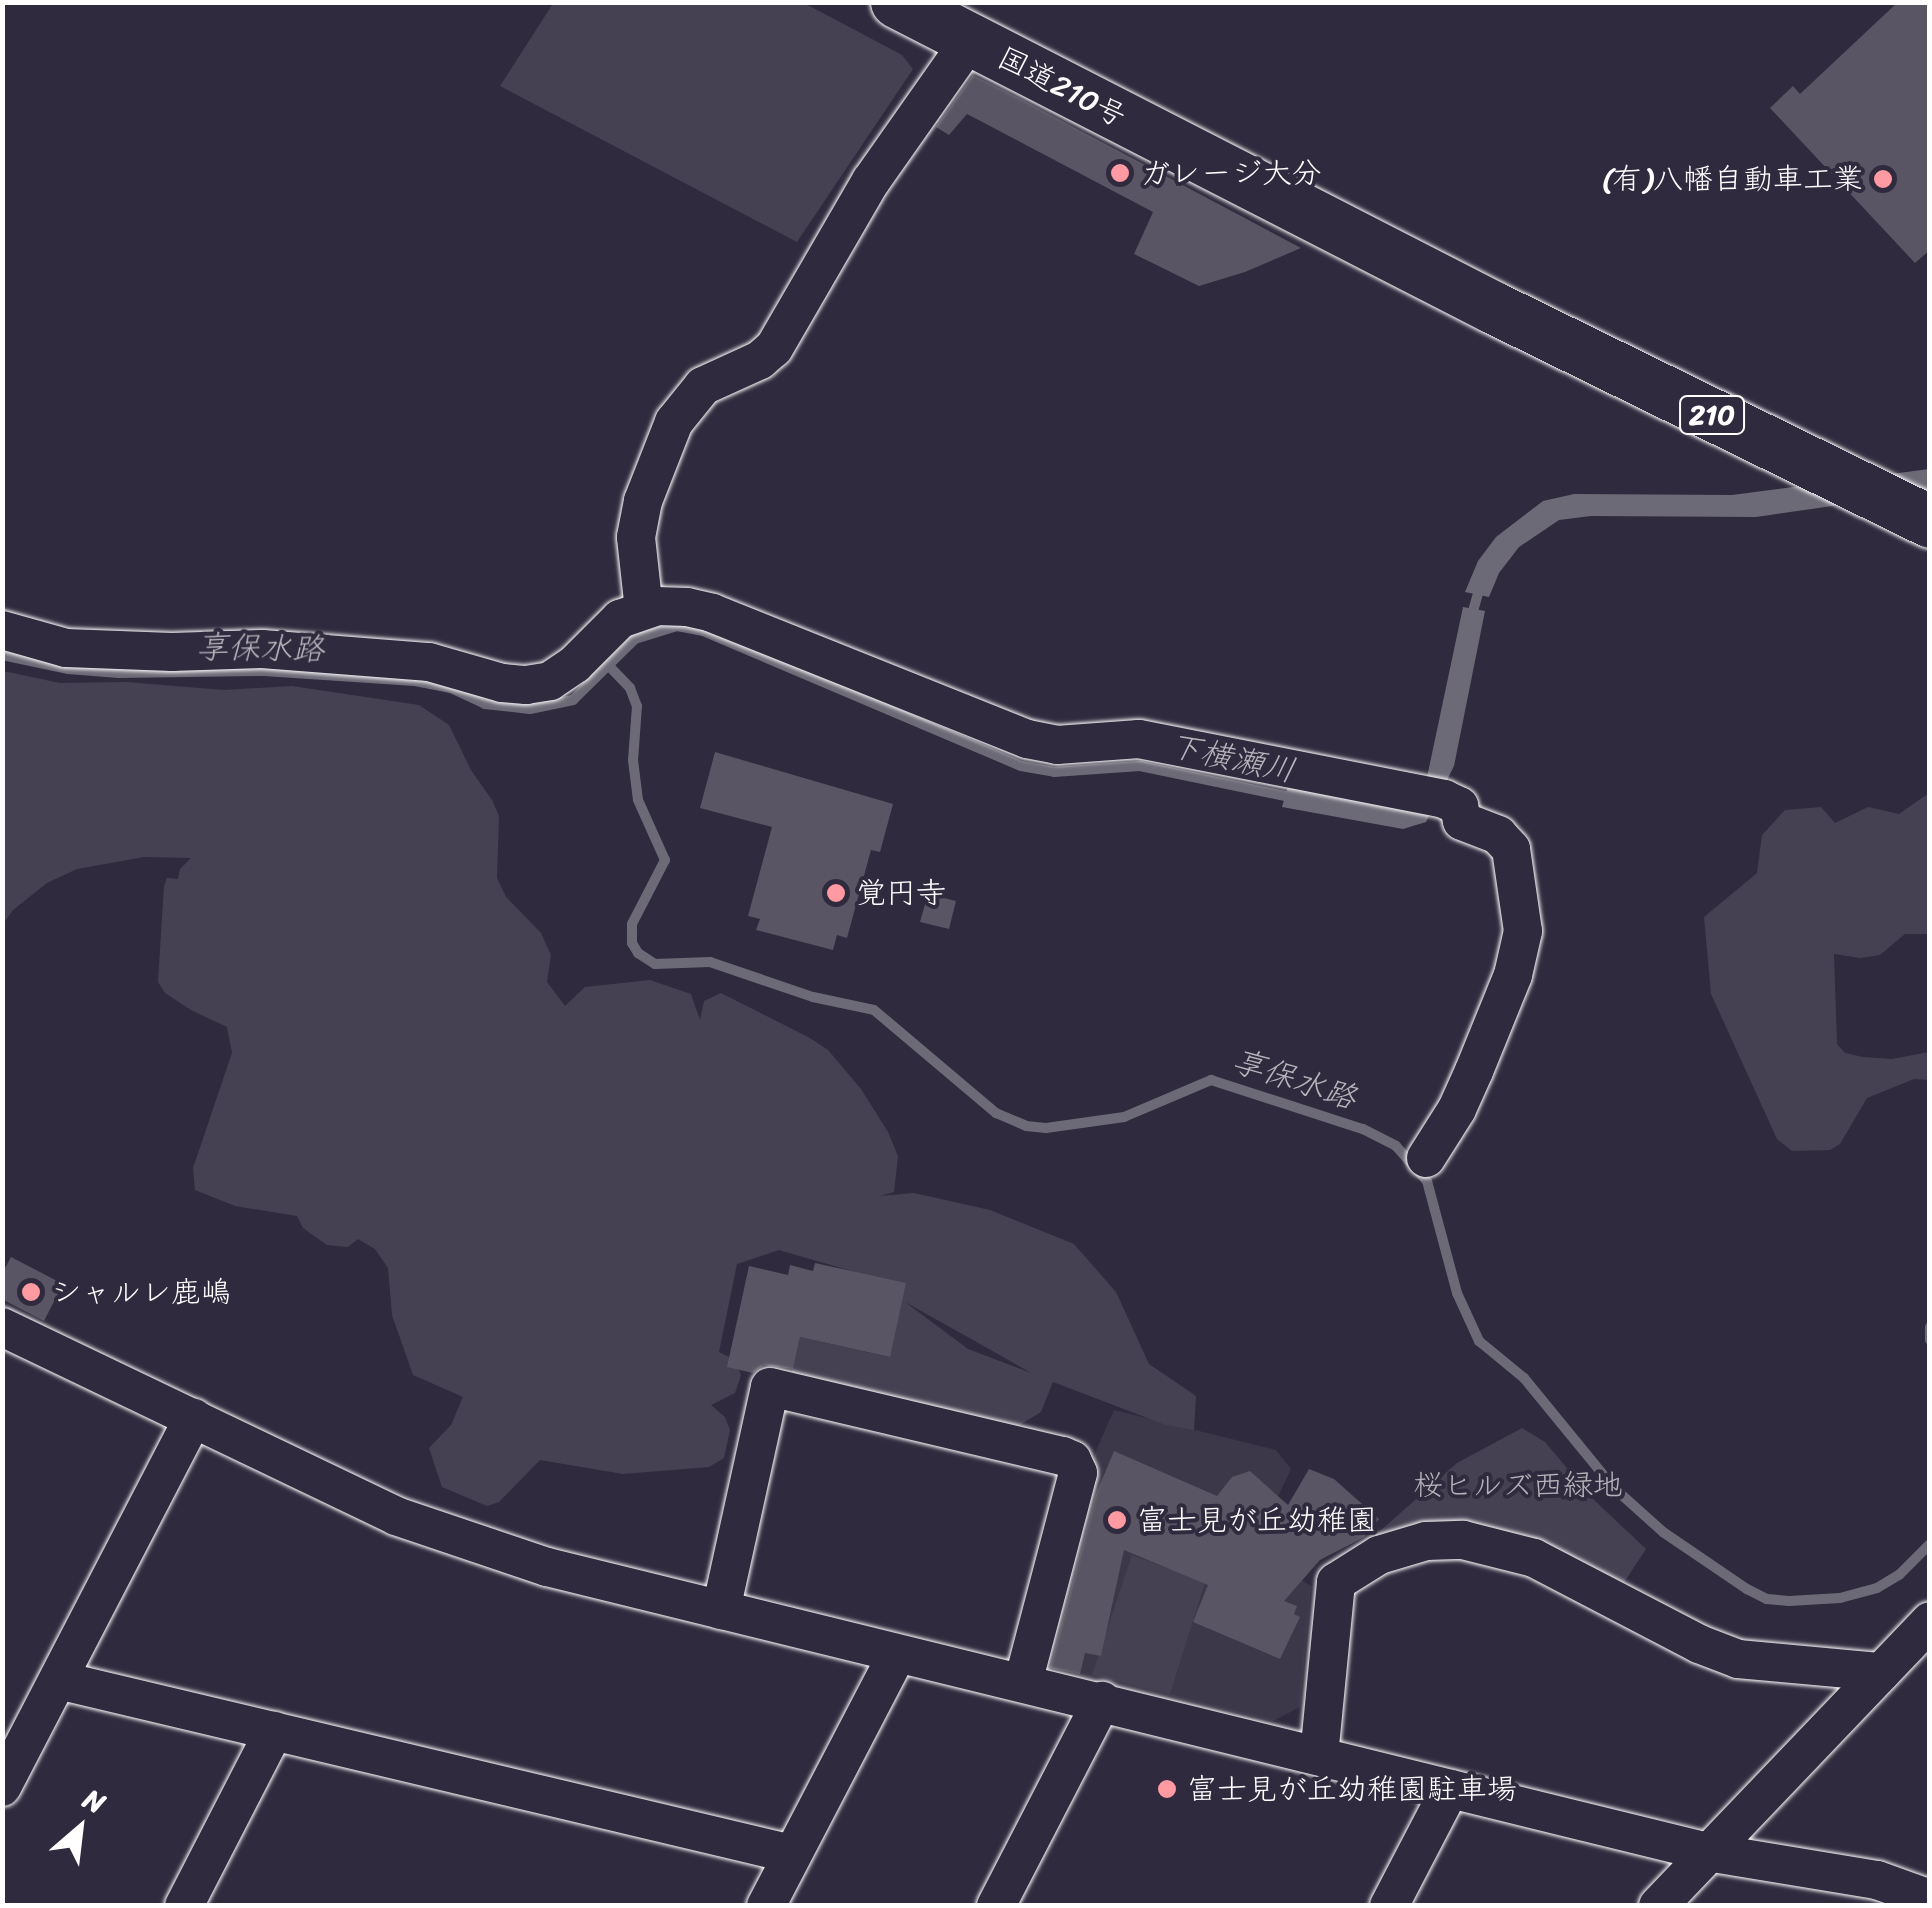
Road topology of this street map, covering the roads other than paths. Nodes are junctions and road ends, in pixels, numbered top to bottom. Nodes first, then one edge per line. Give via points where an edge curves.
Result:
1 (897, 2) edge
2 (970, 40) junction
3 (1494, 308) junction
4 (1930, 486) edge
5 (1930, 522) edge
6 (644, 610) junction
7 (2, 630) edge
8 (1426, 1158) dead end
9 (4, 1331) edge
10 (192, 1418) junction
11 (720, 1610) junction
12 (1930, 1622) edge
13 (897, 1654) junction
14 (1881, 1672) junction
15 (58, 1680) junction
16 (1023, 1683) junction
17 (1102, 1701) junction
18 (274, 1731) junction
19 (1319, 1756) junction
20 (2, 1788) edge
21 (1450, 1789) junction
22 (1707, 1852) junction
23 (792, 1854) junction
24 (1903, 1896) edge
25 (1004, 1904) edge
26 (184, 1906) edge
27 (766, 1906) edge
28 (1390, 1906) edge
29 (1658, 1906) edge

1 - 2 highway, 国道210号 / 210
2 - 3 highway, 国道210号 / 210
2 - 6 street via 881,166 774,348 704,386 674,422 636,537
3 - 4 highway, 国道210号 / 210
3 - 5 highway, 国道210号 / 210
6 - 7 street via 611,625 550,681 526,685 429,662 238,648 66,648
6 - 8 street via 712,612 1043,743 1139,740 1459,806 1462,820 1498,835 1511,849 1523,931 1513,975 1474,1071
9 - 10 street
10 - 11 street via 439,1532
10 - 15 street
11 - 13 street
11 - 16 street via 770,1387 1045,1452 1072,1460 1078,1473
12 - 14 street
13 - 16 street
13 - 23 street
14 - 19 street via 1738,1659 1534,1558 1463,1540 1426,1542 1379,1555 1336,1582
14 - 22 street
15 - 18 street
15 - 20 street
16 - 17 street
17 - 19 street
17 - 25 street
18 - 23 street
18 - 26 street
19 - 21 street
21 - 22 street
21 - 28 street
22 - 24 street
22 - 29 street
23 - 27 street

